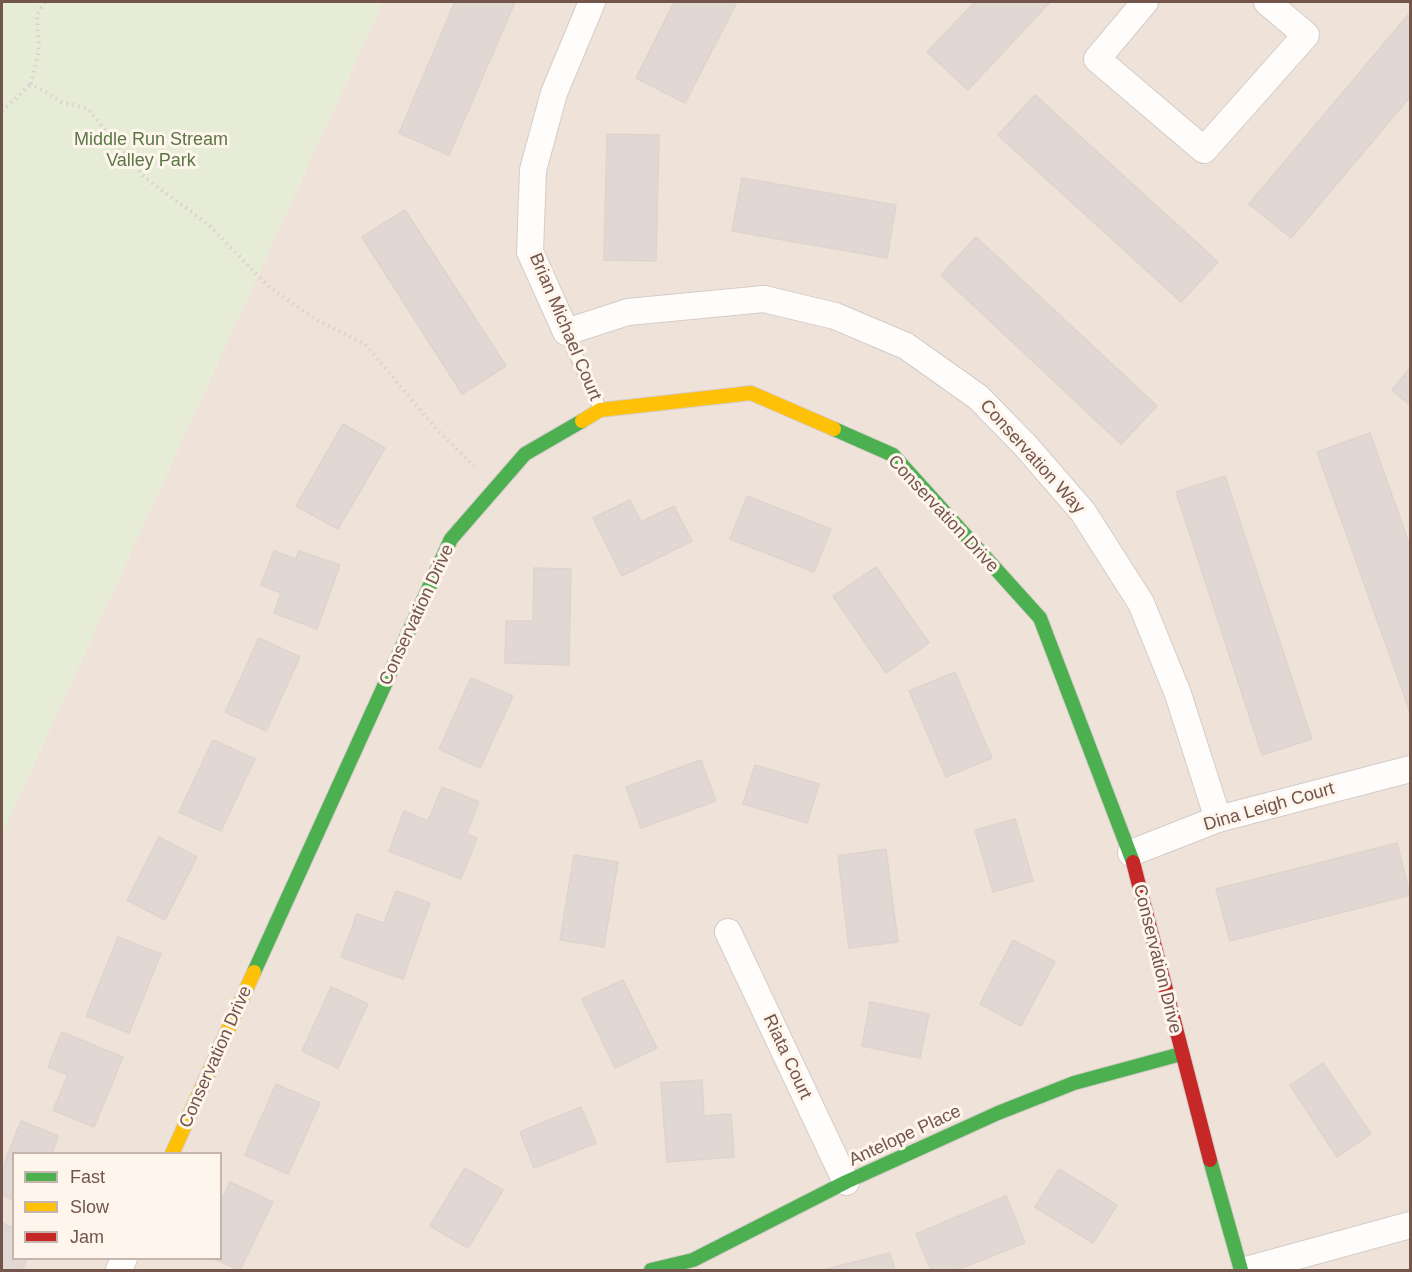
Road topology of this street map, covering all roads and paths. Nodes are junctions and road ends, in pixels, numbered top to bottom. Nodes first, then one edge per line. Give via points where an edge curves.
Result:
1 (45, 2) edge
2 (592, 2) edge
3 (1145, 2) edge
4 (1266, 2) edge
5 (31, 84) junction
6 (2, 111) edge
7 (566, 332) junction
8 (600, 410) junction
9 (496, 488) junction
10 (1410, 769) edge
11 (1218, 819) junction
12 (1131, 853) junction
13 (728, 932) dead end
14 (1181, 1053) junction
15 (173, 1152) edge
16 (846, 1182) junction
17 (1410, 1225) edge
18 (651, 1270) edge
19 (1244, 1270) edge

1 - 5 path via 37,14 39,50
2 - 7 street, Brian Michael Court via 554,93 533,170 530,252
3 - 4 street via 1096,59 1204,150 1306,35
5 - 6 path
5 - 9 path via 62,102 88,109 144,177 209,225 268,286 317,320 365,344 437,430
7 - 8 lane, Brian Michael Court
7 - 11 street, Conservation Way via 628,312 764,299 835,316 906,346 978,397 1025,444 1083,512 1141,603 1178,694
8 - 9 street, Conservation Drive via 525,454
8 - 12 street, Conservation Drive via 751,393 893,455 1040,618
9 - 15 street, Conservation Drive via 451,539
10 - 11 street, Dina Leigh Court
11 - 12 street, Dina Leigh Court
12 - 14 street, Conservation Drive
13 - 16 street, Riata Court
14 - 16 street, Antelope Place via 1074,1083
14 - 19 street, Conservation Drive
16 - 18 street, Antelope Place via 693,1260
17 - 19 street

